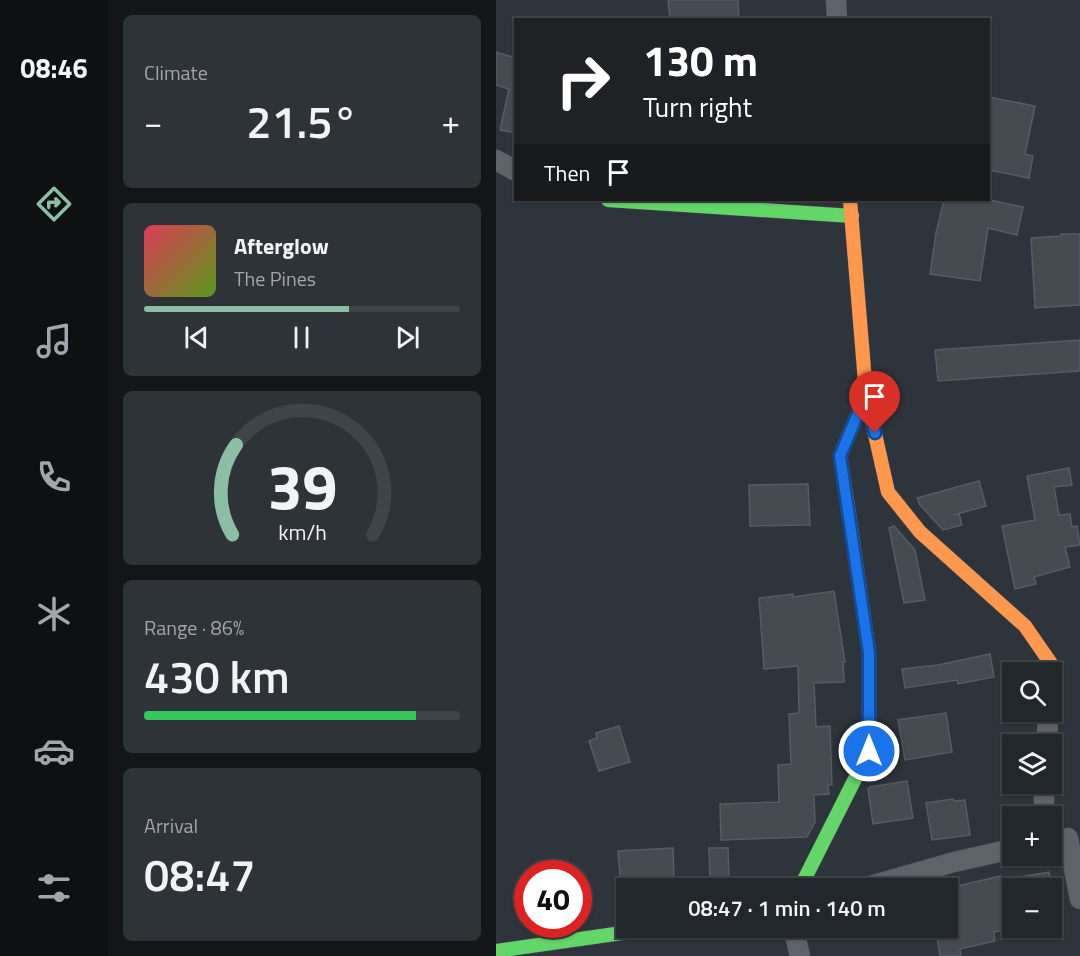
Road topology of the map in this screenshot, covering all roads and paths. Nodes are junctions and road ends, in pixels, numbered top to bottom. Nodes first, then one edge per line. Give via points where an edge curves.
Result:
1 (836, 0) edge
2 (837, 18) edge
3 (496, 160) edge
4 (514, 170) edge
5 (618, 201) edge
6 (850, 201) edge
7 (852, 216) junction
8 (866, 394) junction
9 (1050, 662) edge
10 (1066, 838) edge
11 (1002, 851) edge
12 (805, 878) edge
13 (898, 878) edge
14 (1080, 899) edge
15 (616, 934) edge
16 (796, 938) edge
17 (496, 951) edge
18 (800, 956) edge

1 - 2 street
3 - 4 street
5 - 7 street
6 - 7 street
7 - 8 street
8 - 9 street via 888,492 920,532 1025,626
8 - 12 street via 840,456 869,653 869,751
10 - 14 street
11 - 13 street
15 - 17 street
16 - 18 street

